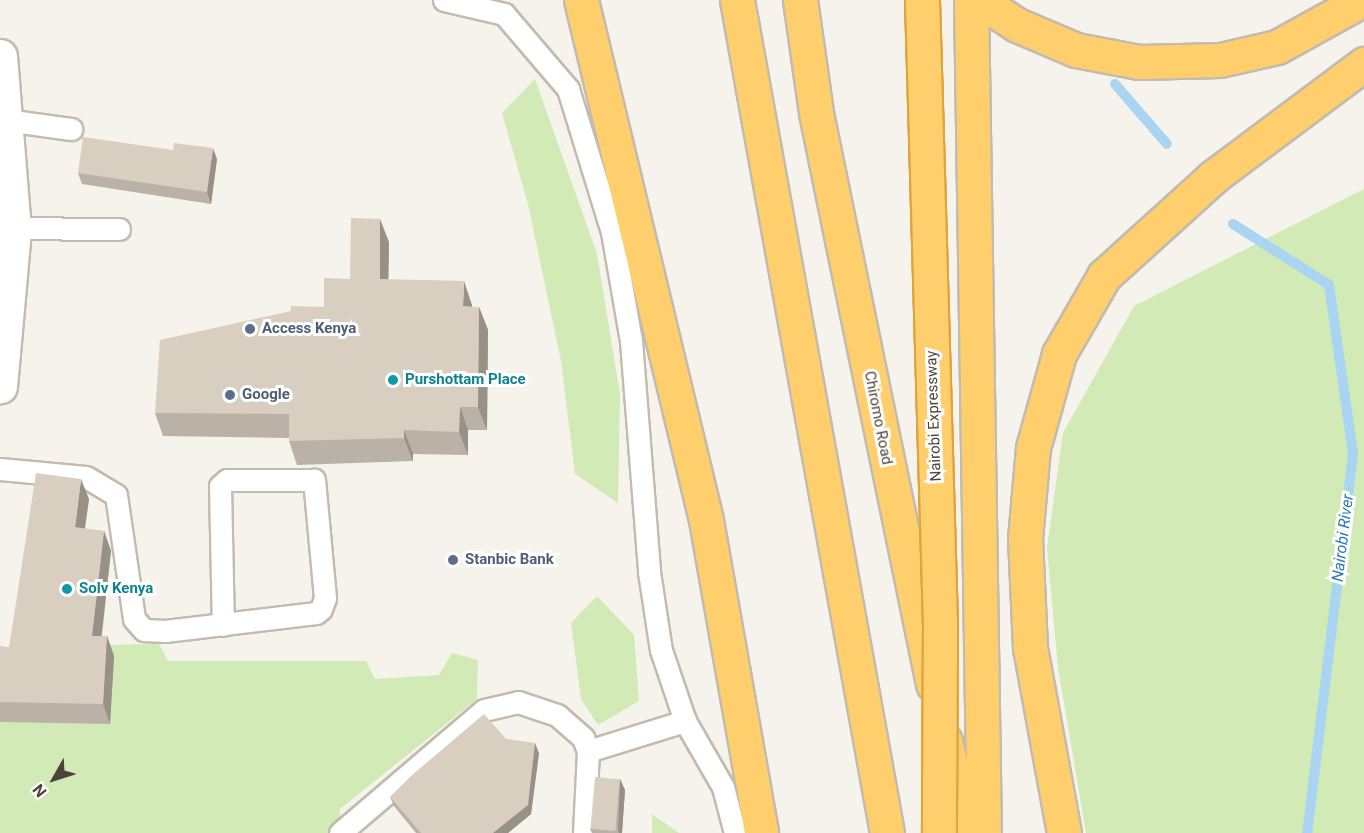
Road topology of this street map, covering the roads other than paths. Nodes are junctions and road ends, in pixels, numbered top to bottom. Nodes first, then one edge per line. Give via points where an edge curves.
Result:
1 (444, 0) edge
2 (581, 0) edge
3 (736, 0) edge
4 (800, 0) edge
5 (922, 0) edge
6 (971, 0) edge
7 (979, 0) edge
8 (1362, 0) edge
9 (0, 56) edge
10 (1364, 64) edge
11 (6, 120) junction
12 (71, 129) dead end
13 (7, 229) edge
14 (119, 229) dead end
15 (0, 386) edge
16 (0, 469) edge
17 (223, 625) junction
18 (685, 720) junction
19 (588, 751) junction
20 (340, 833) edge
21 (584, 833) edge
22 (735, 833) edge
23 (761, 833) edge
24 (887, 833) edge
25 (939, 833) edge
26 (967, 833) edge
27 (984, 833) edge
28 (1064, 833) edge

1 - 18 lane via 504,14 568,89 612,232 631,341 649,572 661,650
2 - 23 highway via 706,520
3 - 24 highway
4 - 26 highway, Chiromo Road via 816,113
5 - 25 highway, Nairobi Expressway, bridge via 940,625
6 - 27 highway
7 - 8 highway via 1017,25 1076,50 1139,62 1220,60 1277,47
9 - 11 street
10 - 28 highway via 1213,177 1104,276 1059,354 1033,448 1025,539 1030,648
11 - 12 lane
11 - 13 street
13 - 14 lane
13 - 15 street
16 - 17 lane via 86,477 116,495 134,619 144,630
17 - 17 lane via 220,486 227,480 314,480 325,598 321,609
18 - 19 lane
18 - 22 lane via 723,787
19 - 20 lane via 575,729 551,711 518,702 497,705 471,719
19 - 21 lane

